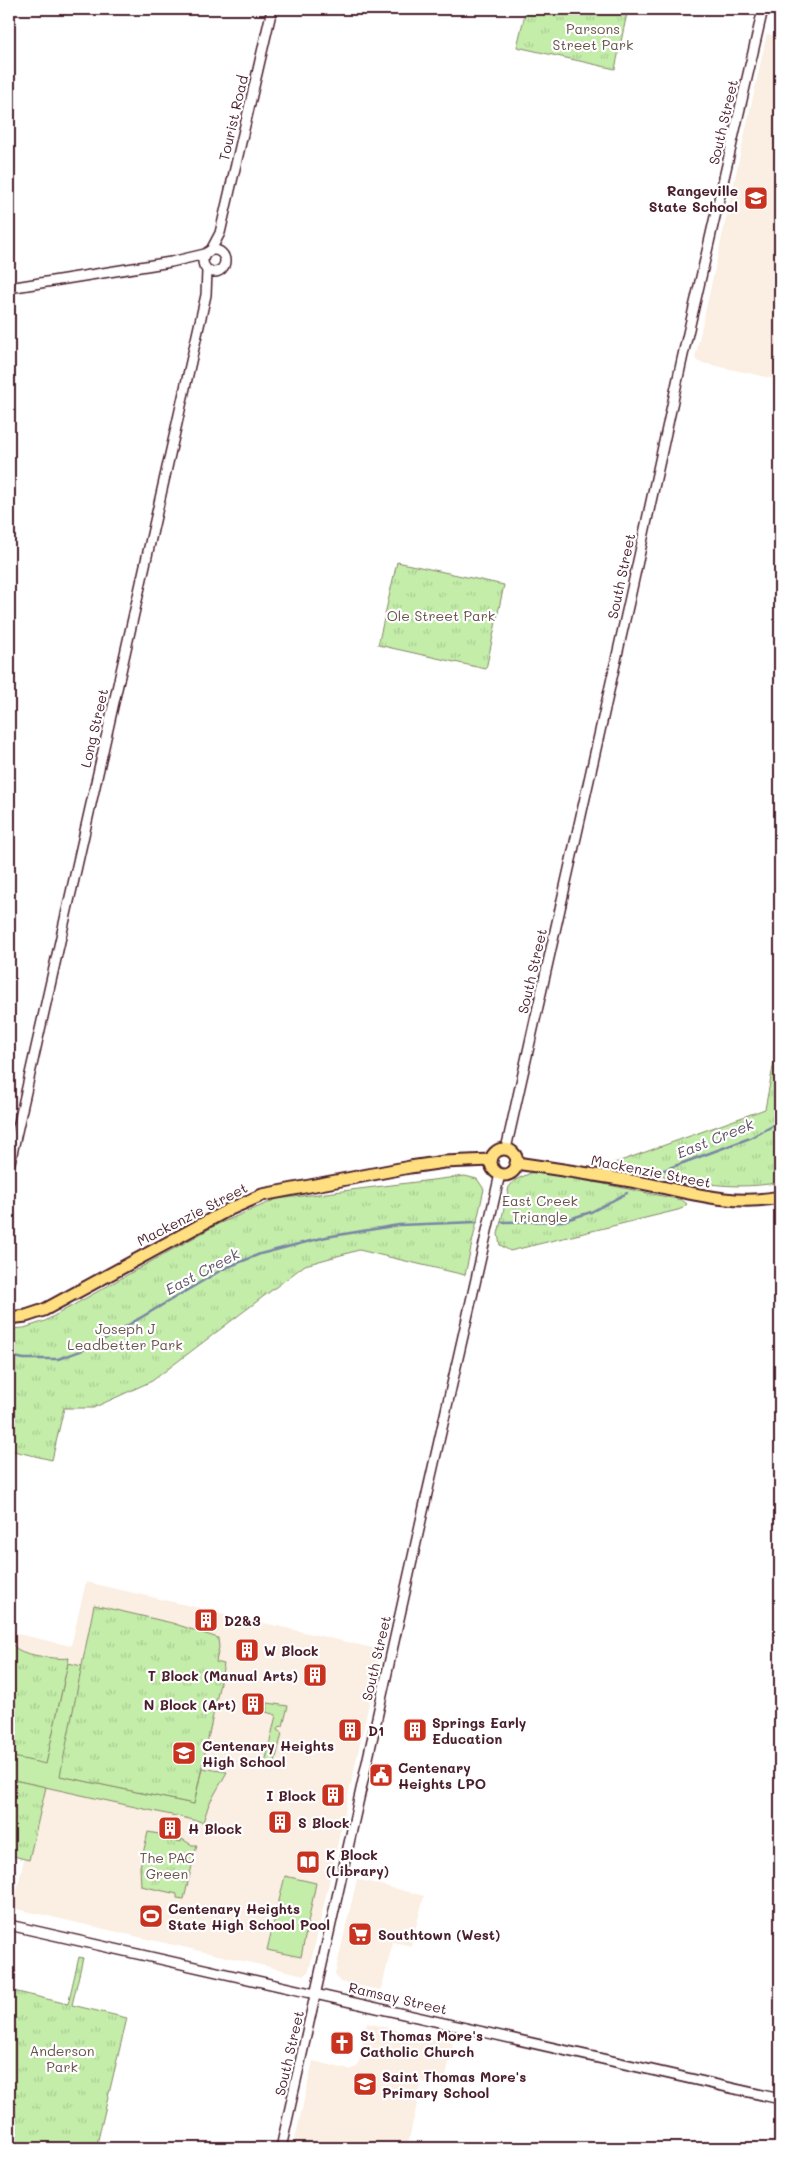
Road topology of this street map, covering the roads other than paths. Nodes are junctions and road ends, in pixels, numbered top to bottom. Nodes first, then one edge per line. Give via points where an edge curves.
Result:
1 (272, 9) edge
2 (762, 9) edge
3 (212, 252) junction
4 (171, 262) junction
5 (208, 269) junction
6 (9, 288) edge
7 (506, 1149) junction
8 (491, 1160) junction
9 (516, 1163) junction
10 (9, 1167) edge
11 (500, 1174) junction
12 (780, 1197) edge
13 (9, 1318) edge
14 (9, 1925) edge
15 (316, 1994) junction
16 (780, 2099) edge
17 (281, 2148) edge

1 - 3 street, Tourist Road via 220,233
2 - 7 street, South Street
3 - 4 street
3 - 5 street
3 - 5 street via 225,263 221,270
4 - 5 street
4 - 6 street
5 - 10 street, Long Street via 206,295
7 - 8 main road via 494,1153
7 - 9 main road via 515,1155
8 - 11 main road via 493,1169
8 - 13 main road, Mackenzie Street via 410,1167 262,1195 228,1210 44,1310
9 - 11 main road via 511,1172
9 - 12 main road, Mackenzie Street via 638,1182 728,1201
11 - 15 street, South Street
14 - 15 street, Ramsay Street
15 - 16 street, Ramsay Street
15 - 17 street, South Street

